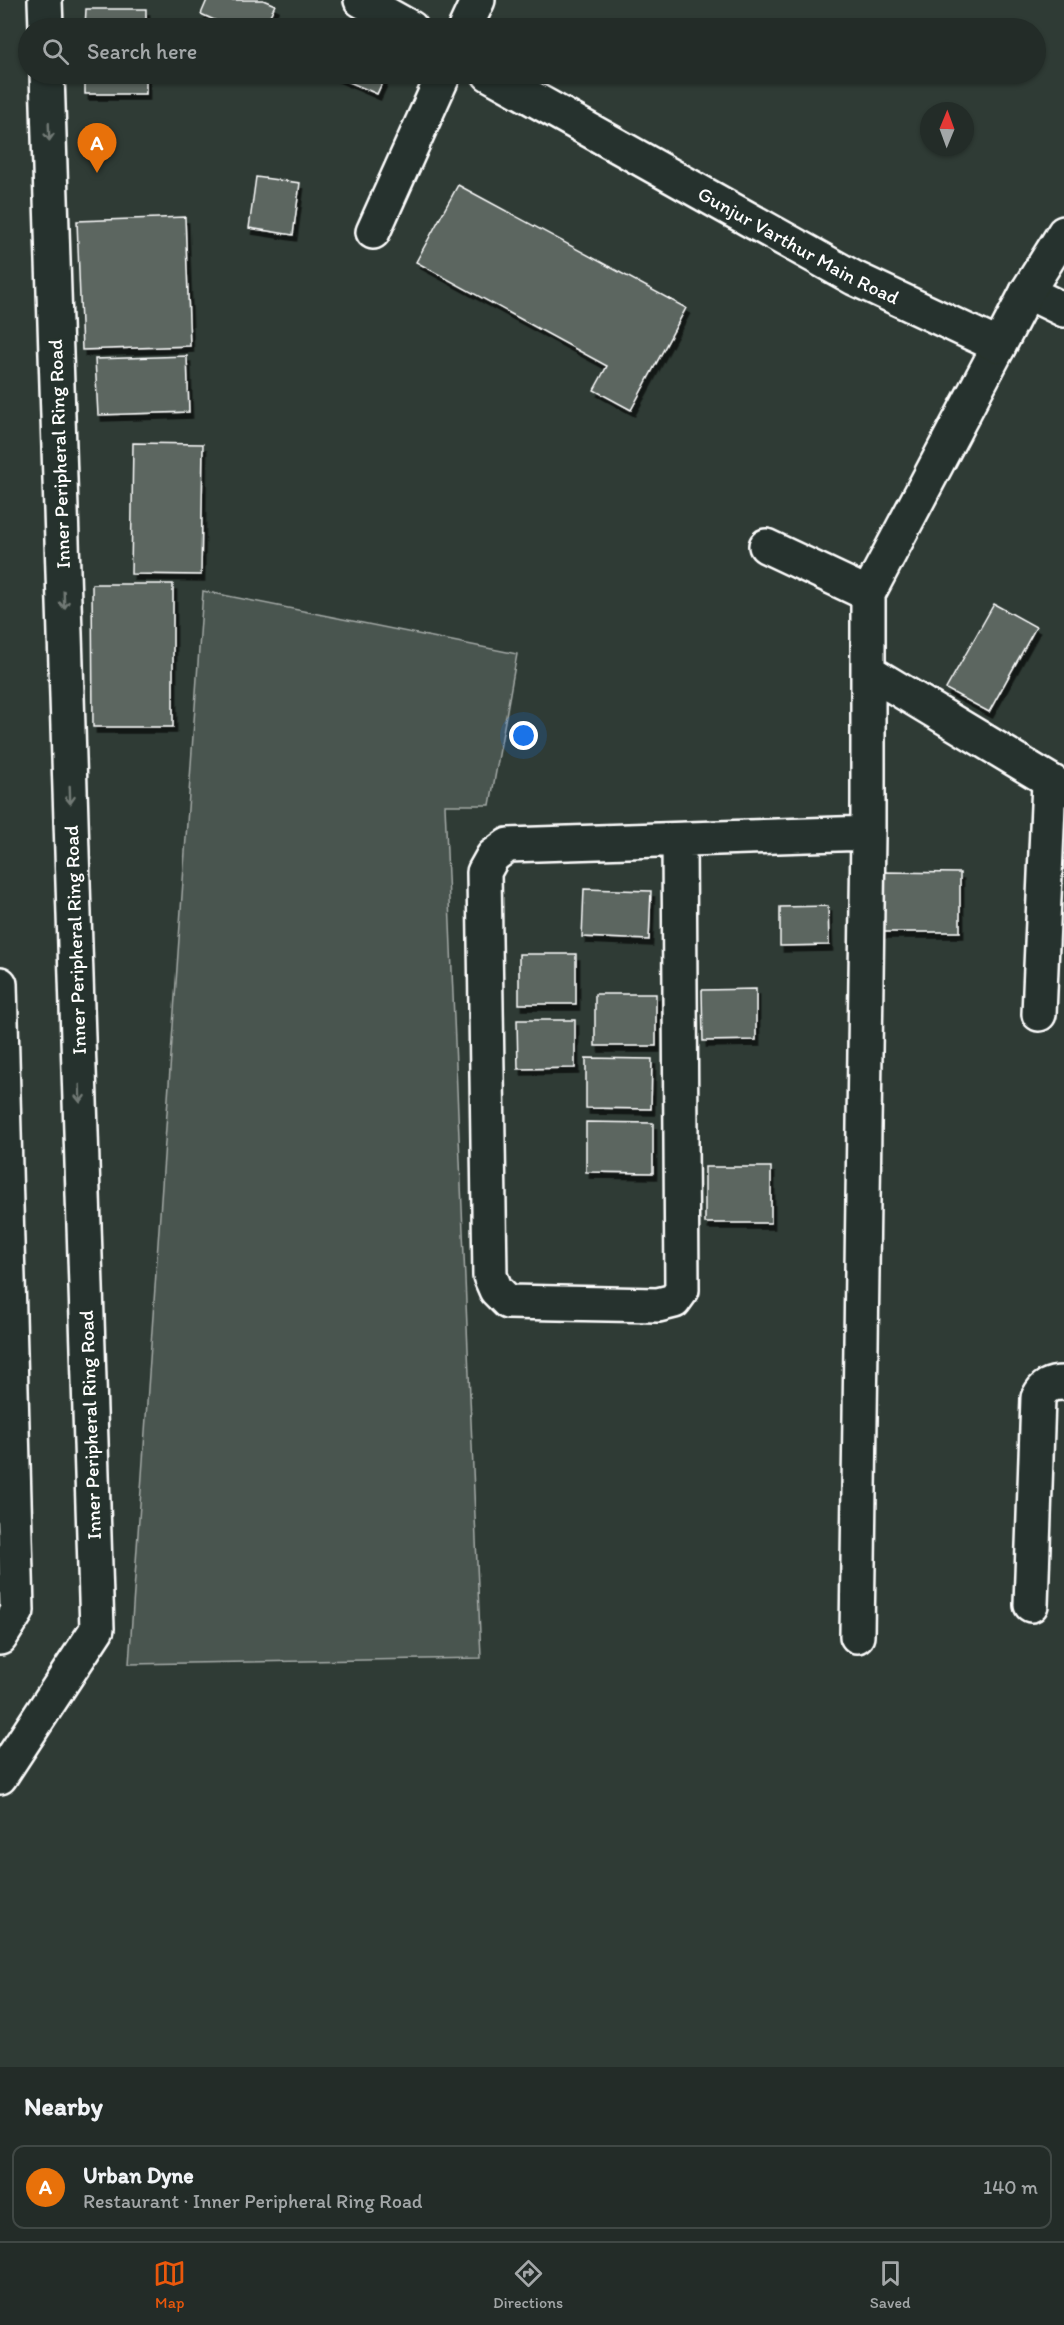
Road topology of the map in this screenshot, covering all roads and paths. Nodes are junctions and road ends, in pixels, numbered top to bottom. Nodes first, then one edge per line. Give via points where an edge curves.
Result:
1 (45, 0) edge
2 (361, 0) edge
3 (478, 0) edge
4 (46, 18) edge
5 (393, 18) edge
6 (470, 18) edge
7 (47, 84) edge
8 (440, 84) edge
9 (507, 84) edge
10 (373, 232) dead end
11 (1064, 233) edge
12 (1027, 292) junction
13 (1064, 310) edge
14 (999, 346) junction
15 (766, 546) dead end
16 (868, 594) junction
17 (868, 671) junction
18 (1056, 786) edge
19 (868, 834) junction
20 (679, 840) junction
21 (0, 984) edge
22 (1039, 1014) dead end
23 (1064, 1383) edge
24 (1031, 1605) dead end
25 (857, 1636) dead end
26 (0, 1638) edge
27 (0, 1777) edge

1 - 4 street
2 - 5 street
3 - 6 street
7 -> 27 street, Inner Peripheral Ring Road via 97,1629
8 - 10 street
9 - 14 street, Gunjur Varthur Main Road via 854,278
11 - 12 street
12 - 13 street
12 - 14 street
14 - 16 street
15 - 16 street
16 - 17 street
17 - 18 street
17 - 19 street
18 - 22 street
19 - 20 street
19 - 25 street
20 - 20 street via 682,1290 674,1301 658,1305 508,1302 496,1290 490,1276 484,872 493,856 508,845
21 - 26 street via 17,1611
23 - 24 street via 1043,1388 1038,1398

